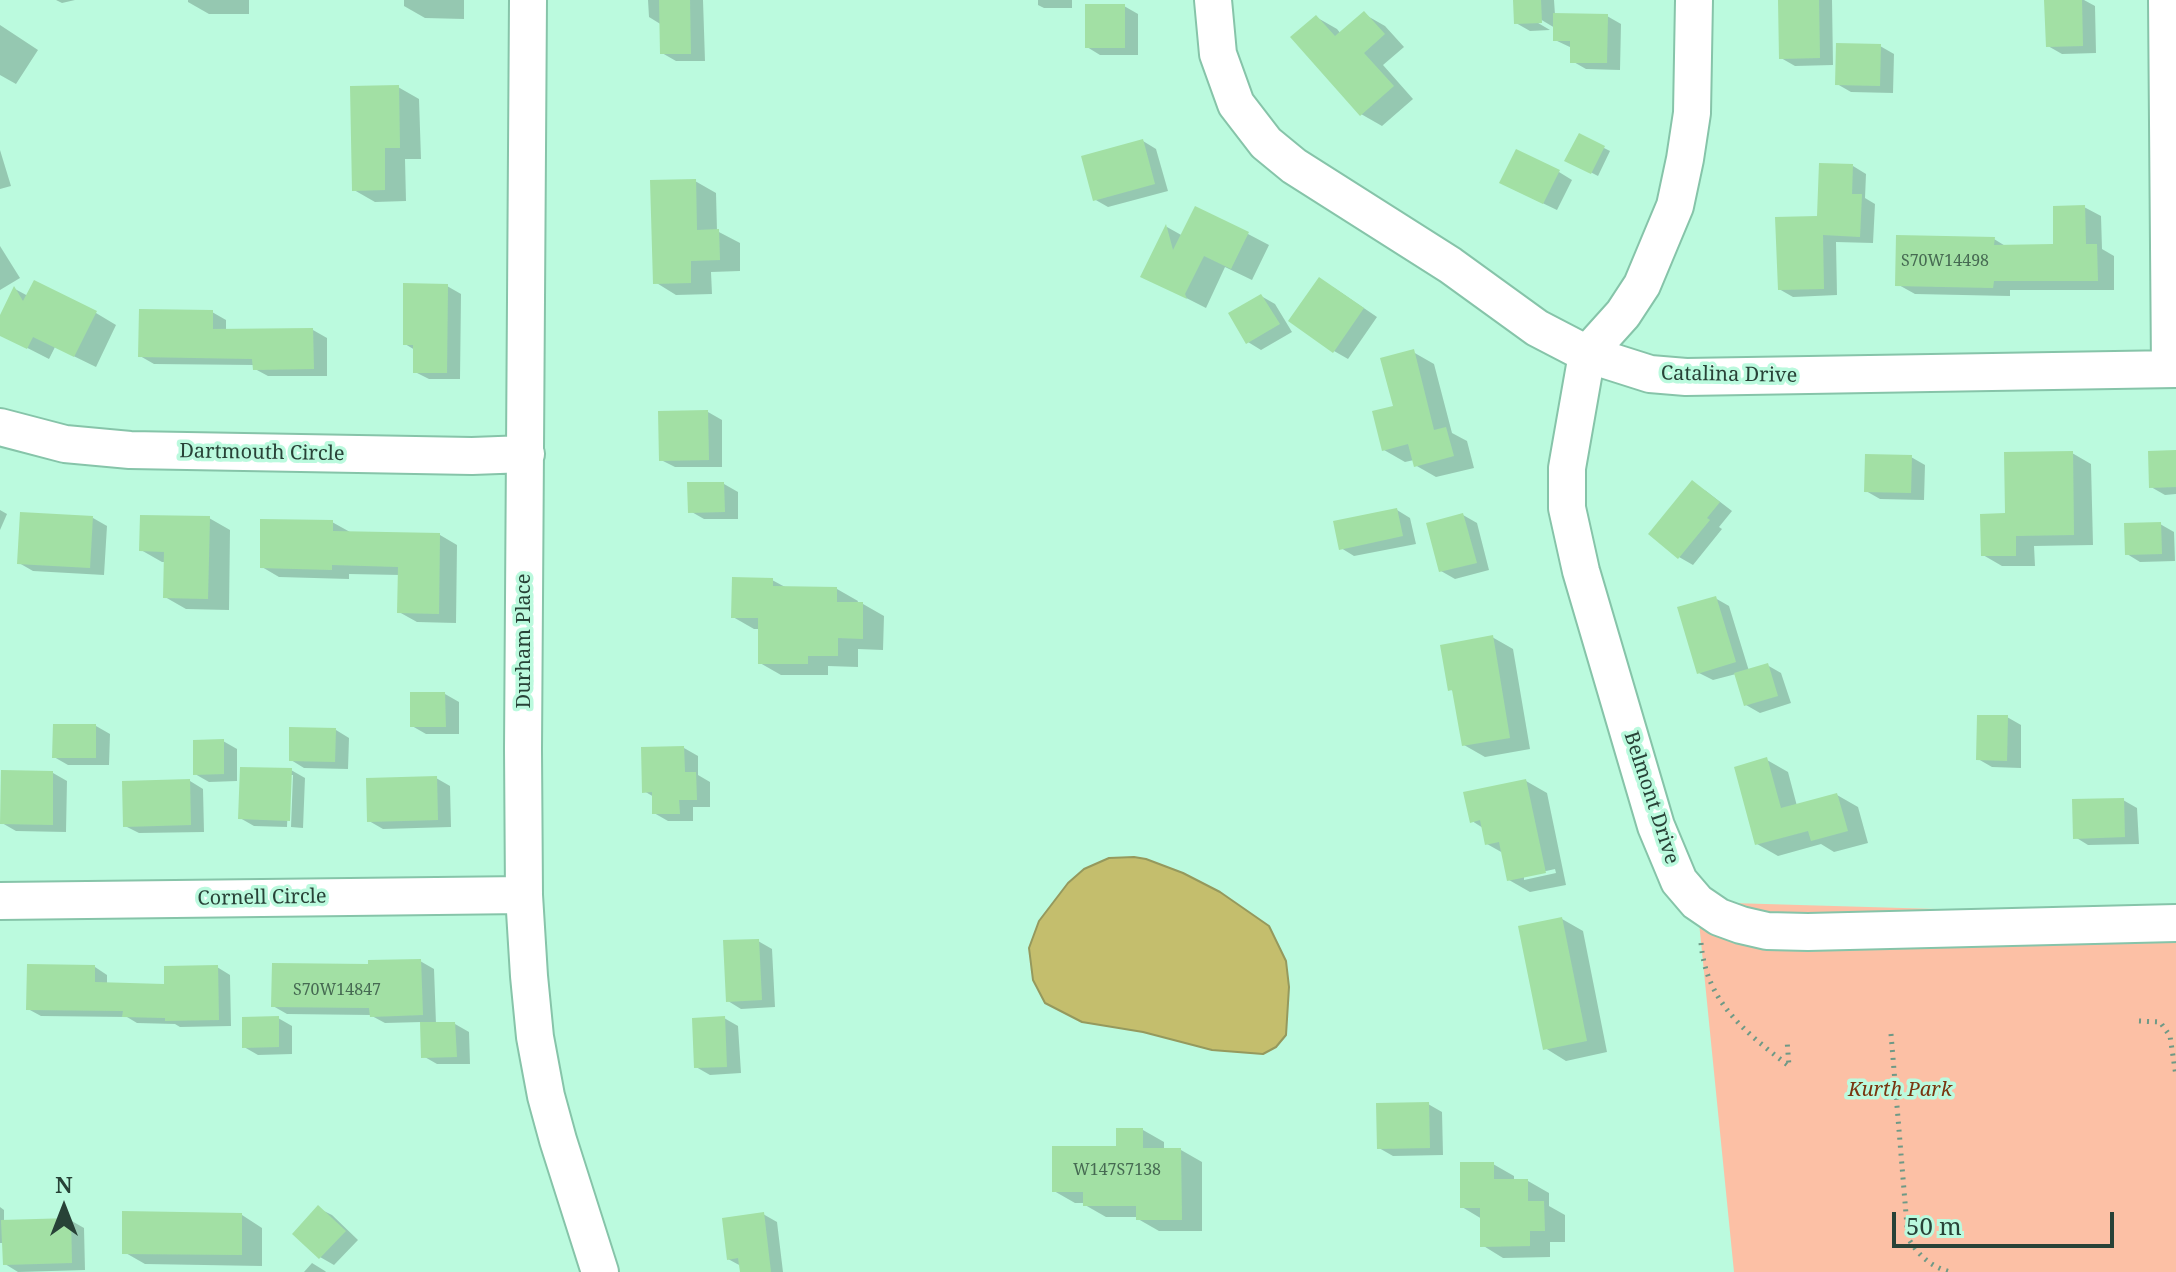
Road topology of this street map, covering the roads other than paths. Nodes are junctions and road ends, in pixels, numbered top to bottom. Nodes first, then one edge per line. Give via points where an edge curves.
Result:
1 (528, 0) edge
2 (1213, 0) edge
3 (1694, 0) edge
4 (2167, 0) edge
5 (1587, 354) junction
6 (2173, 369) edge
7 (0, 427) edge
8 (526, 454) junction
9 (524, 895) junction
10 (0, 901) edge
11 (2176, 923) edge
12 (600, 1272) edge

1 - 8 street, Durham Place
2 - 5 street, Catalina Drive via 1218,54 1236,104 1266,143 1537,328
3 - 5 street via 1692,113 1675,206 1642,285
4 - 6 street
5 - 6 street, Catalina Drive via 1650,374 1686,377
5 - 11 street, Belmont Drive via 1567,468 1567,508 1656,826 1679,881 1697,902 1719,917 1767,931
7 - 8 street, Dartmouth Circle via 65,444 130,450
8 - 9 street, Durham Place
9 - 10 street, Cornell Circle
9 - 12 street, Durham Place via 535,1037 546,1096

